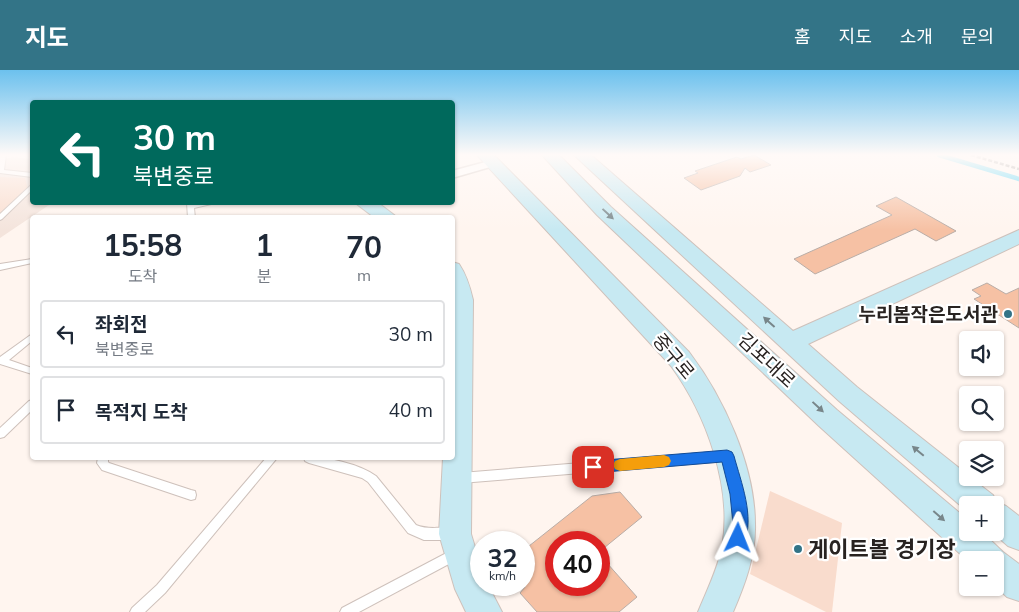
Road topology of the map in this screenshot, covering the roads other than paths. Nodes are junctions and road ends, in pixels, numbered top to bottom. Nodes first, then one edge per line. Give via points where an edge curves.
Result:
1 (509, 180) edge
2 (575, 180) edge
3 (611, 180) edge
4 (30, 189) edge
5 (368, 205) edge
6 (384, 215) edge
7 (0, 218) edge
8 (1019, 236) edge
9 (30, 261) edge
10 (0, 267) edge
11 (455, 275) edge
12 (30, 339) edge
13 (791, 342) junction
14 (1, 361) edge
15 (30, 370) edge
16 (456, 387) edge
17 (30, 406) edge
18 (0, 434) edge
19 (727, 456) junction
20 (102, 460) edge
21 (270, 460) edge
22 (316, 460) edge
23 (458, 478) junction
24 (191, 495) dead end
25 (971, 496) edge
26 (1004, 523) edge
27 (1019, 535) edge
28 (458, 543) junction
29 (980, 551) edge
30 (1004, 572) edge
31 (1019, 585) edge
32 (136, 612) edge
33 (346, 612) edge
34 (485, 612) edge
35 (715, 612) edge

1 - 19 street, 중구로 via 680,359 705,397
2 -> 29 street, 김포대로 via 828,418
13 -> 3 street, 김포대로
4 - 7 lane
5 - 6 street
8 - 13 street
9 - 10 lane
11 - 16 street via 462,300
12 - 14 lane
25 -> 13 street, 김포대로
14 - 15 lane
16 - 23 street
17 - 18 lane
19 - 23 lane
19 - 35 street, 중구로 via 737,494 740,524 732,576
20 - 24 lane via 106,467
21 - 32 lane via 161,589
22 - 28 lane via 372,478 412,529
23 - 28 street
26 - 27 street
28 - 33 lane
28 - 34 street via 472,589
30 - 31 street

